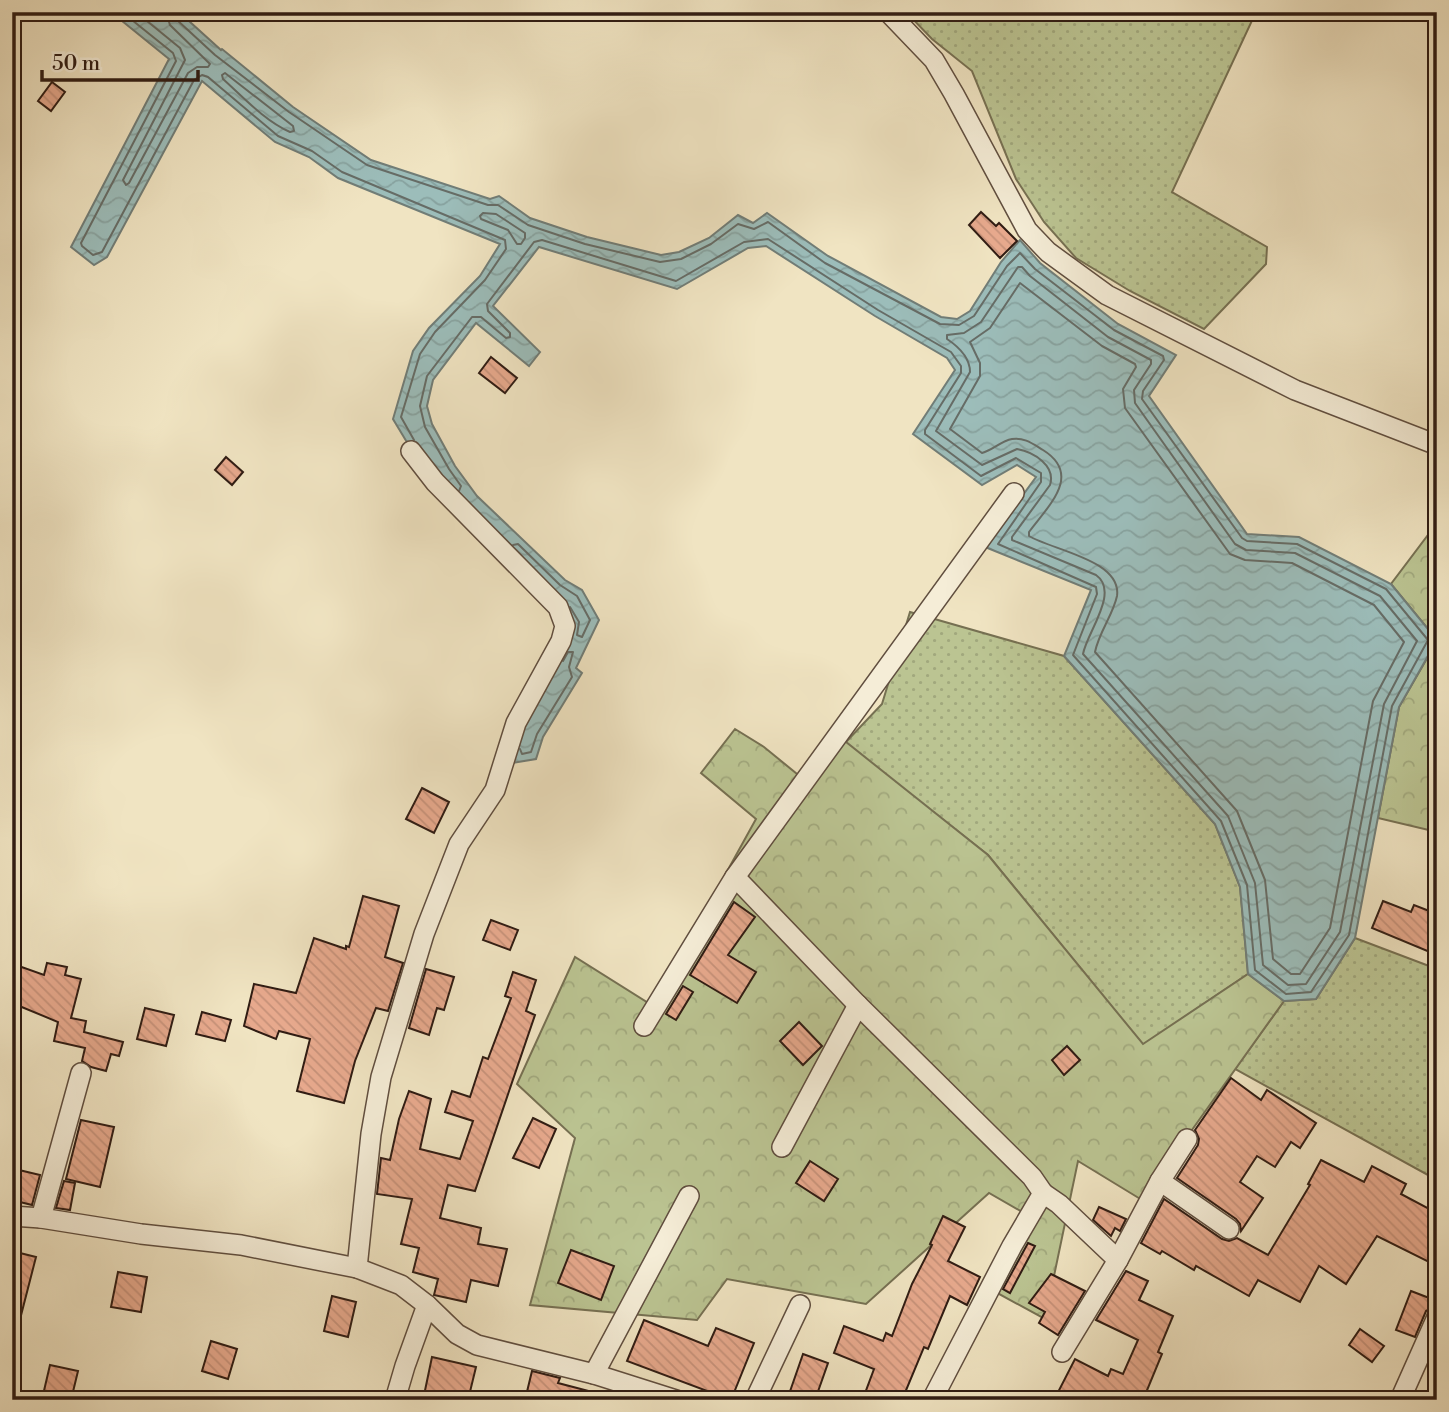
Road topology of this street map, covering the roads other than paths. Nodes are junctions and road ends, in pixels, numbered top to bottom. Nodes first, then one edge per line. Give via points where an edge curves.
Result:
1 (888, 12) edge
2 (1437, 445) edge
3 (411, 452) dead end
4 (1014, 493) dead end
5 (735, 877) junction
6 (858, 1005) junction
7 (644, 1026) dead end
8 (81, 1073) dead end
9 (1187, 1139) dead end
10 (782, 1147) dead end
11 (1160, 1181) junction
12 (1043, 1193) junction
13 (688, 1196) dead end
14 (12, 1216) edge
15 (41, 1218) junction
16 (1229, 1229) dead end
17 (1118, 1260) junction
18 (357, 1269) junction
19 (428, 1304) junction
20 (800, 1305) dead end
21 (1437, 1317) edge
22 (1062, 1352) dead end
23 (594, 1374) junction
24 (395, 1400) edge
25 (676, 1400) edge
26 (755, 1400) edge
27 (932, 1400) edge
28 (1400, 1400) edge

1 - 2 street via 934,60 1027,230 1048,252 1107,296 1295,390
3 - 18 street via 558,607 565,626 561,642 516,723 495,790 458,844 424,934 381,1077
4 - 5 street
5 - 6 street
5 - 7 street
6 - 10 street
6 - 12 street
8 - 15 street
9 - 11 street
11 - 16 street
11 - 17 street
12 - 17 street
12 - 27 street
13 - 23 street
14 - 15 street
15 - 18 street via 241,1245
17 - 22 street
18 - 19 street via 401,1285
19 - 23 street via 457,1334 477,1345
19 - 24 street
20 - 26 street
21 - 28 street
23 - 25 street

